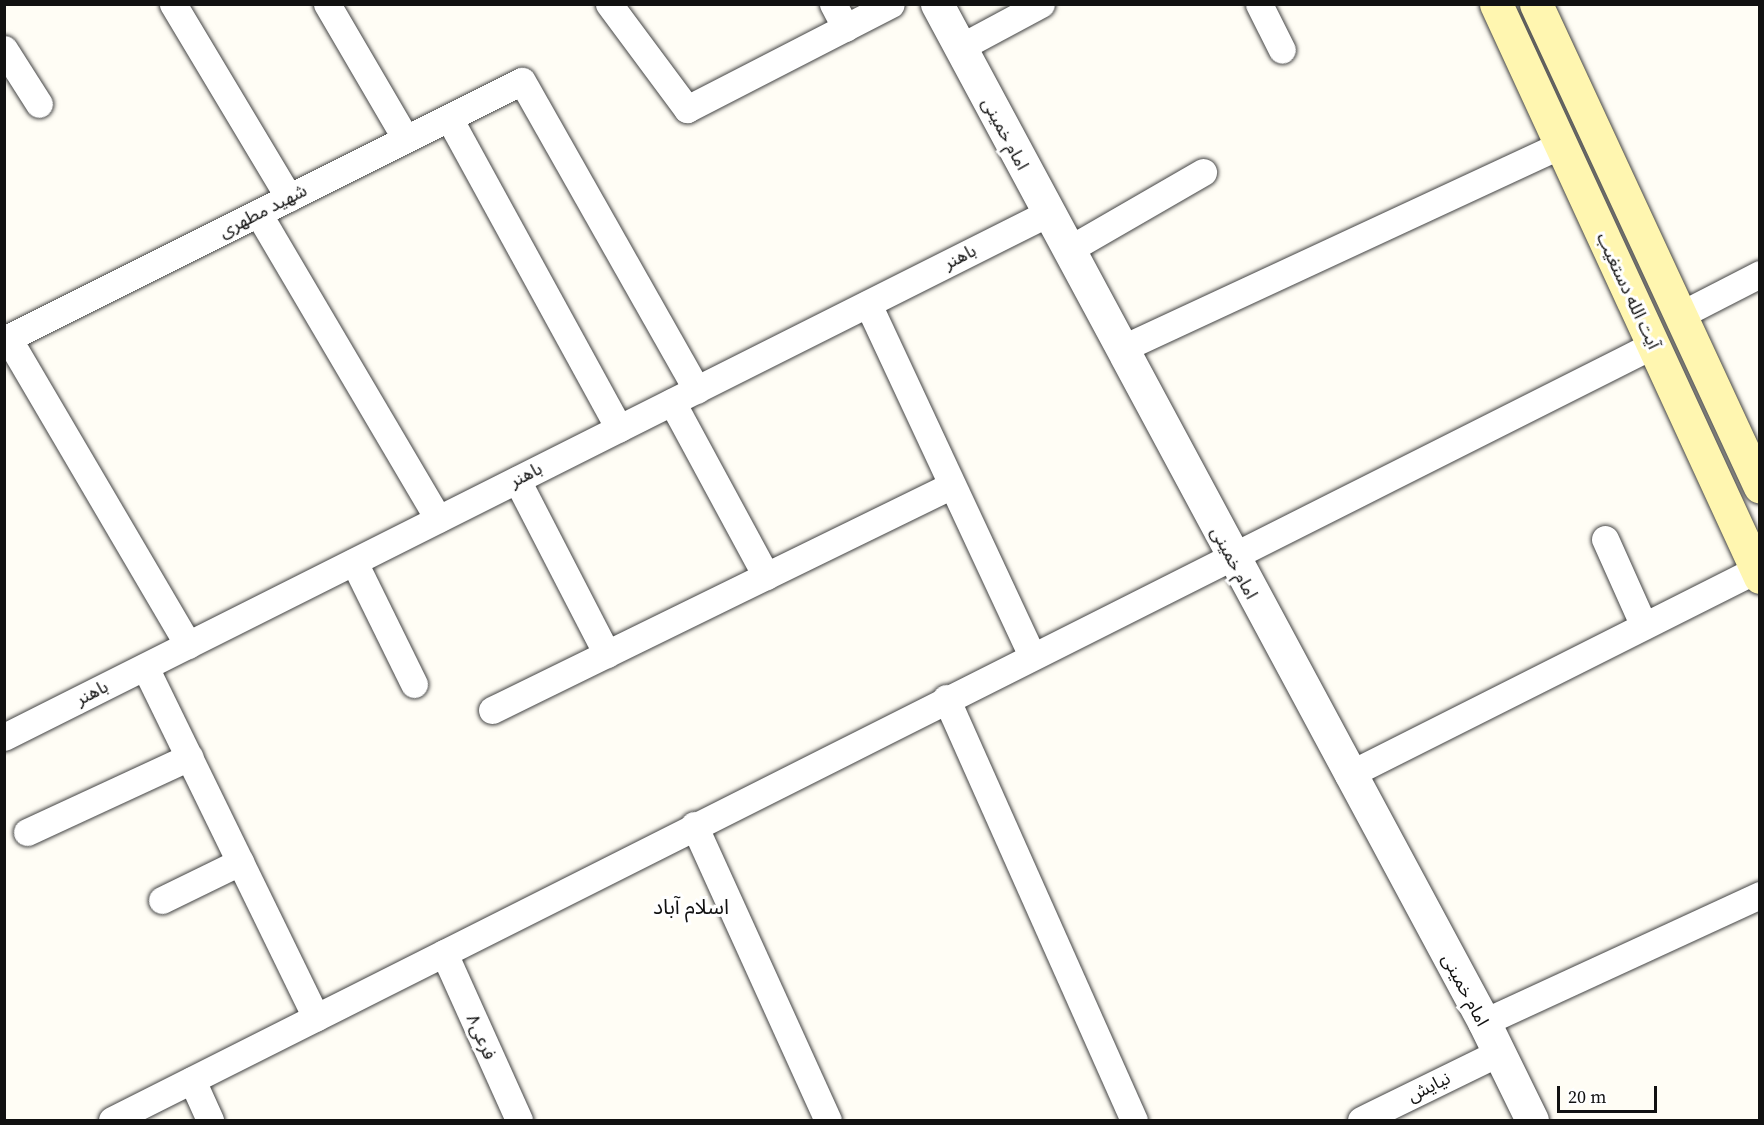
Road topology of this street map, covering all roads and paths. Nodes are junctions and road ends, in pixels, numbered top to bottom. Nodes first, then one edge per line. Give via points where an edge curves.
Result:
1 (173, 4) edge
2 (327, 4) edge
3 (609, 4) edge
4 (891, 4) edge
5 (936, 4) edge
6 (1041, 4) edge
7 (1259, 4) edge
8 (1496, 4) edge
9 (1536, 4) edge
10 (839, 16) edge
11 (959, 48) junction
12 (4, 49) edge
13 (1282, 50) dead end
14 (39, 104) dead end
15 (449, 118) junction
16 (406, 139) junction
17 (1561, 145) junction
18 (1203, 172) dead end
19 (289, 198) junction
20 (258, 213) junction
21 (1048, 213) junction
22 (1068, 250) junction
23 (1760, 274) edge
24 (868, 304) junction
25 (1680, 315) junction
26 (6, 339) edge
27 (1653, 345) junction
28 (1121, 350) junction
29 (697, 390) junction
30 (672, 402) junction
31 (619, 428) junction
32 (517, 480) junction
33 (952, 485) junction
34 (1760, 487) edge
35 (438, 519) junction
36 (1605, 539) dead end
37 (1230, 555) junction
38 (354, 562) junction
39 (1758, 574) edge
40 (766, 576) junction
41 (1644, 626) junction
42 (188, 645) junction
43 (607, 654) junction
44 (1032, 655) junction
45 (145, 667) junction
46 (414, 684) dead end
47 (946, 698) junction
48 (492, 710) dead end
49 (4, 737) edge
50 (189, 758) junction
51 (1348, 775) junction
52 (694, 825) junction
53 (27, 832) dead end
54 (240, 862) junction
55 (1760, 895) edge
56 (162, 900) dead end
57 (444, 953) junction
58 (316, 1017) junction
59 (1484, 1022) junction
60 (1496, 1054) junction
61 (192, 1080) junction
62 (112, 1120) edge
63 (210, 1120) edge
64 (519, 1120) edge
65 (828, 1120) edge
66 (1134, 1120) edge
67 (1361, 1120) edge
68 (1532, 1120) edge

1 - 19 street
2 - 16 street
3 - 10 street via 687,109
4 - 10 street
5 - 11 street, امام خمینی
6 - 11 street
7 - 13 street
8 - 17 main road, آیت الله دستغیب
9 - 25 main road, آیت الله دستغیب
11 - 21 street, امام خمینی
12 - 14 street
15 - 16 street, شهید مطهری
15 - 29 street, شهید مطهری via 522,81
15 - 31 street
16 - 19 street, شهید مطهری
17 - 27 main road, آیت الله دستغیب
17 - 28 street
18 - 22 street
19 - 20 street, شهید مطهری
20 - 26 street, شهید مطهری
20 - 35 street
21 - 22 street, امام خمینی
21 - 24 street, باهنر
22 - 28 street, امام خمینی
23 - 25 street
24 - 29 street, باهنر
24 - 33 street
25 - 34 main road, آیت الله دستغیب
26 - 42 street
27 - 37 street
27 - 39 main road, آیت الله دستغیب
28 - 37 street, امام خمینی
29 - 30 street, باهنر
30 - 31 street, باهنر
30 - 40 street
31 - 32 street, باهنر
32 - 35 street, باهنر
32 - 43 street
33 - 40 street
33 - 44 street
35 - 38 street, باهنر
36 - 41 street
37 - 44 street
37 - 51 street, امام خمینی
38 - 42 street, باهنر
38 - 46 street
39 - 41 street
40 - 43 street
41 - 51 street
42 - 45 street, باهنر
43 - 48 street
44 - 47 street
45 - 49 street, باهنر
45 - 50 street
47 - 52 street
47 - 66 street
50 - 53 street
50 - 54 street
51 - 59 street, امام خمینی
52 - 57 street
52 - 65 street
54 - 56 street
54 - 58 street
55 - 59 street
57 - 58 street
57 - 64 street, فرعی۸
58 - 61 street
59 - 60 street, امام خمینی
60 - 67 street, نیایش
60 - 68 street, امام خمینی
61 - 62 street
61 - 63 street

